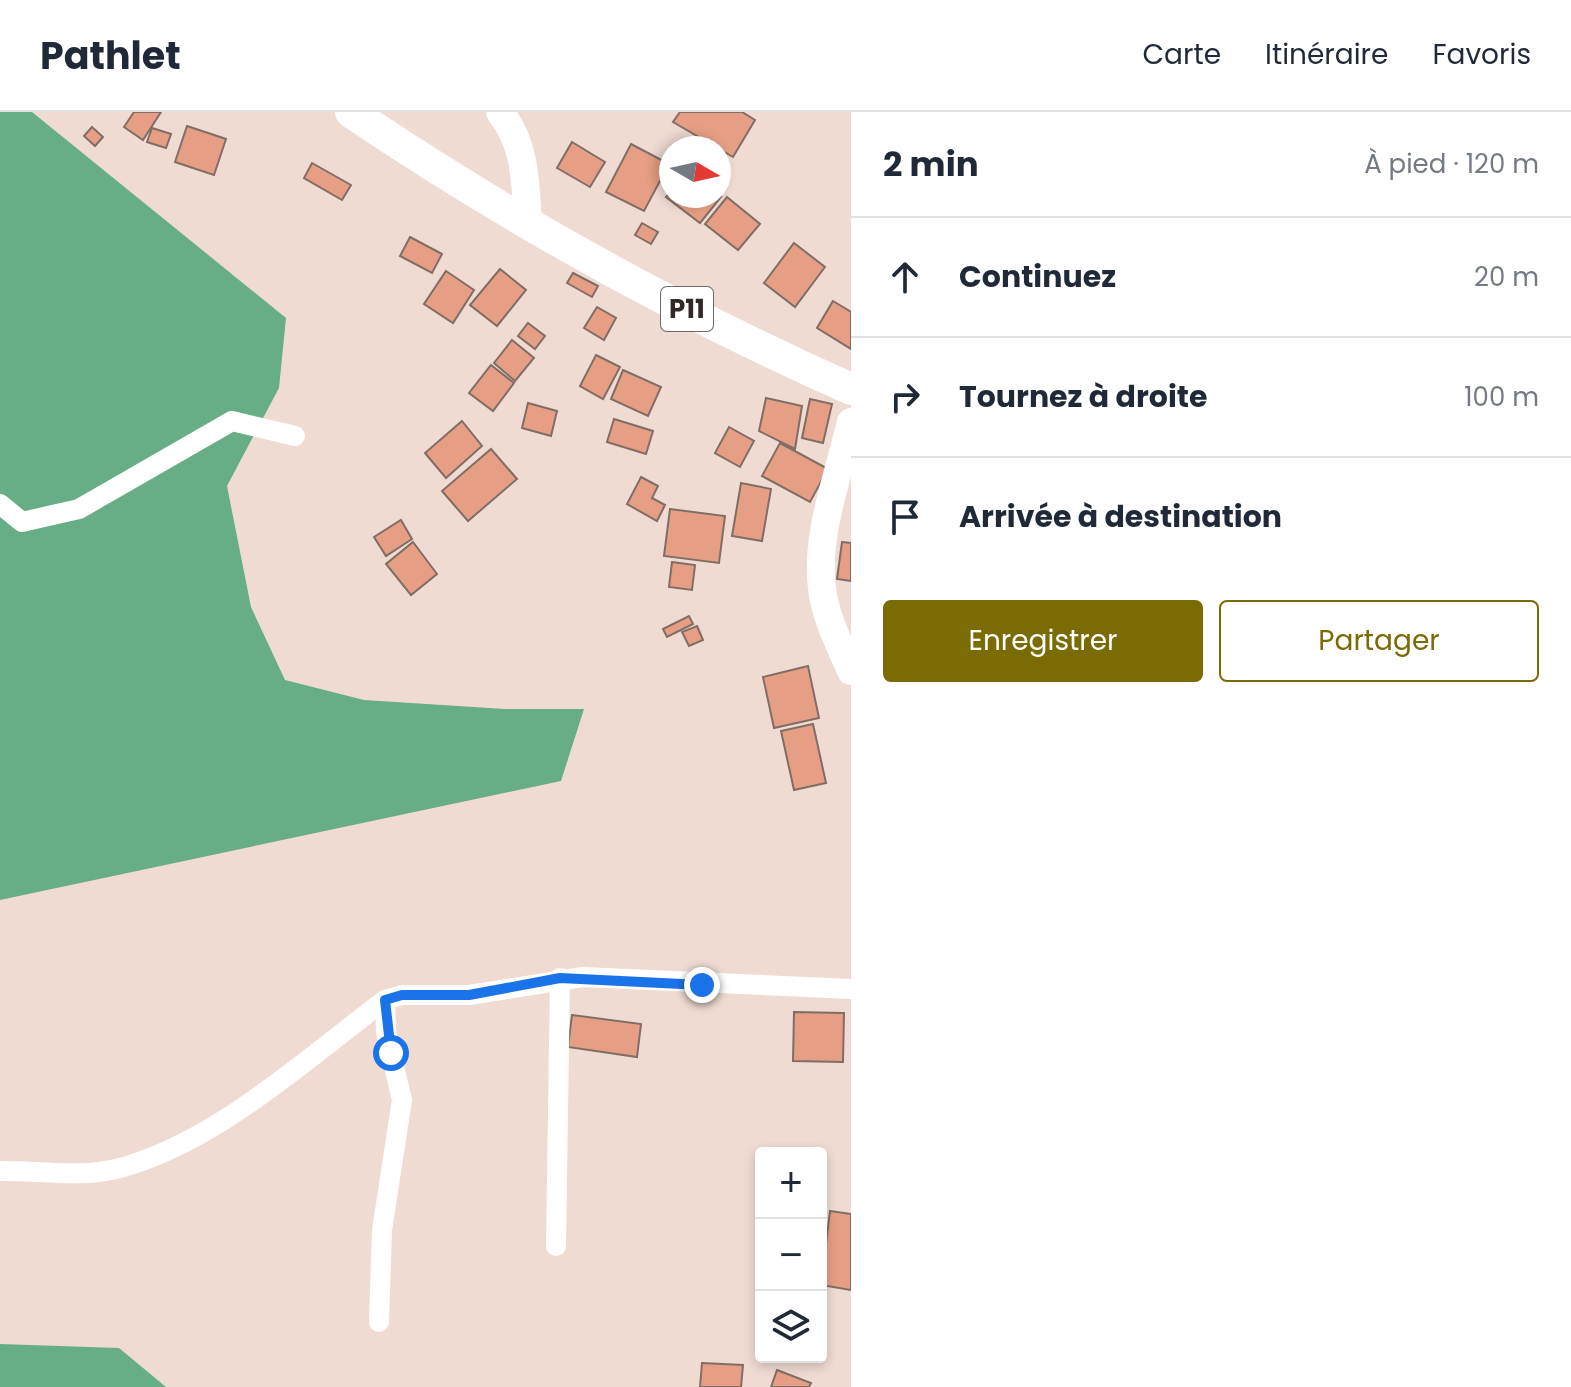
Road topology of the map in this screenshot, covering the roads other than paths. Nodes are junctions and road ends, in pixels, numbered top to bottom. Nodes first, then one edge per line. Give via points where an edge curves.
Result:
1 (351, 112) edge
2 (500, 112) edge
3 (528, 222) junction
4 (851, 389) edge
5 (851, 422) edge
6 (295, 436) dead end
7 (0, 504) edge
8 (851, 671) edge
9 (560, 978) junction
10 (851, 989) edge
11 (385, 1000) junction
12 (0, 1171) edge
13 (556, 1246) dead end
14 (379, 1322) dead end

1 - 3 main road, P11
2 - 3 street via 521,147
3 - 4 main road, P11 via 703,318
5 - 8 street via 821,560 822,589
6 - 7 street via 232,421 79,509 22,522
9 - 10 street
9 - 11 street via 469,995
9 - 13 street
11 - 12 street via 246,1103 195,1137 148,1159 85,1173
11 - 14 street via 386,1032 402,1100 382,1230

